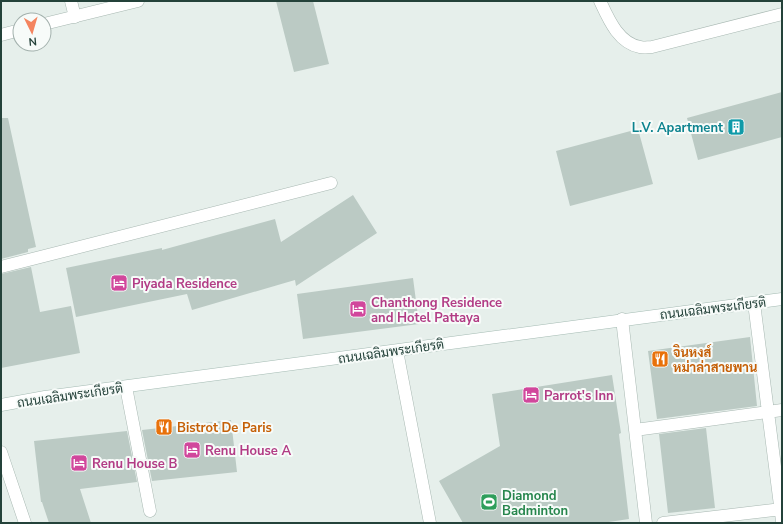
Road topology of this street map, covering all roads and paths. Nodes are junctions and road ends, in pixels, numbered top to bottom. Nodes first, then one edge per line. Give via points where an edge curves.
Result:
1 (71, 1) edge
2 (138, 1) edge
3 (600, 1) edge
4 (782, 14) edge
5 (75, 17) junction
6 (52, 22) edge
7 (12, 32) edge
8 (1, 35) edge
9 (331, 183) dead end
10 (1, 267) edge
11 (782, 299) edge
12 (754, 303) junction
13 (622, 319) junction
14 (397, 351) junction
15 (126, 387) junction
16 (1, 404) edge
17 (782, 410) edge
18 (768, 412) junction
19 (635, 430) junction
20 (1, 452) edge
21 (781, 509) edge
22 (150, 511) dead end
23 (782, 521) edge
24 (25, 523) edge
25 (430, 523) edge
26 (646, 523) edge
27 (663, 523) edge

1 - 5 street
2 - 5 street
3 - 4 street via 611,24 624,40 639,47 652,47
5 - 6 street
7 - 8 street
9 - 10 street
11 - 12 street, ถนนเฉลิมพระเกียรติ
12 - 13 street, ถนนเฉลิมพระเกียรติ
12 - 18 street
13 - 14 street, ถนนเฉลิมพระเกียรติ
13 - 19 street
14 - 15 street, ถนนเฉลิมพระเกียรติ
14 - 25 street
15 - 16 street, ถนนเฉลิมพระเกียรติ
15 - 22 street
17 - 18 street
18 - 19 street
18 - 21 street
19 - 26 street
20 - 24 street
21 - 23 street
21 - 27 street

